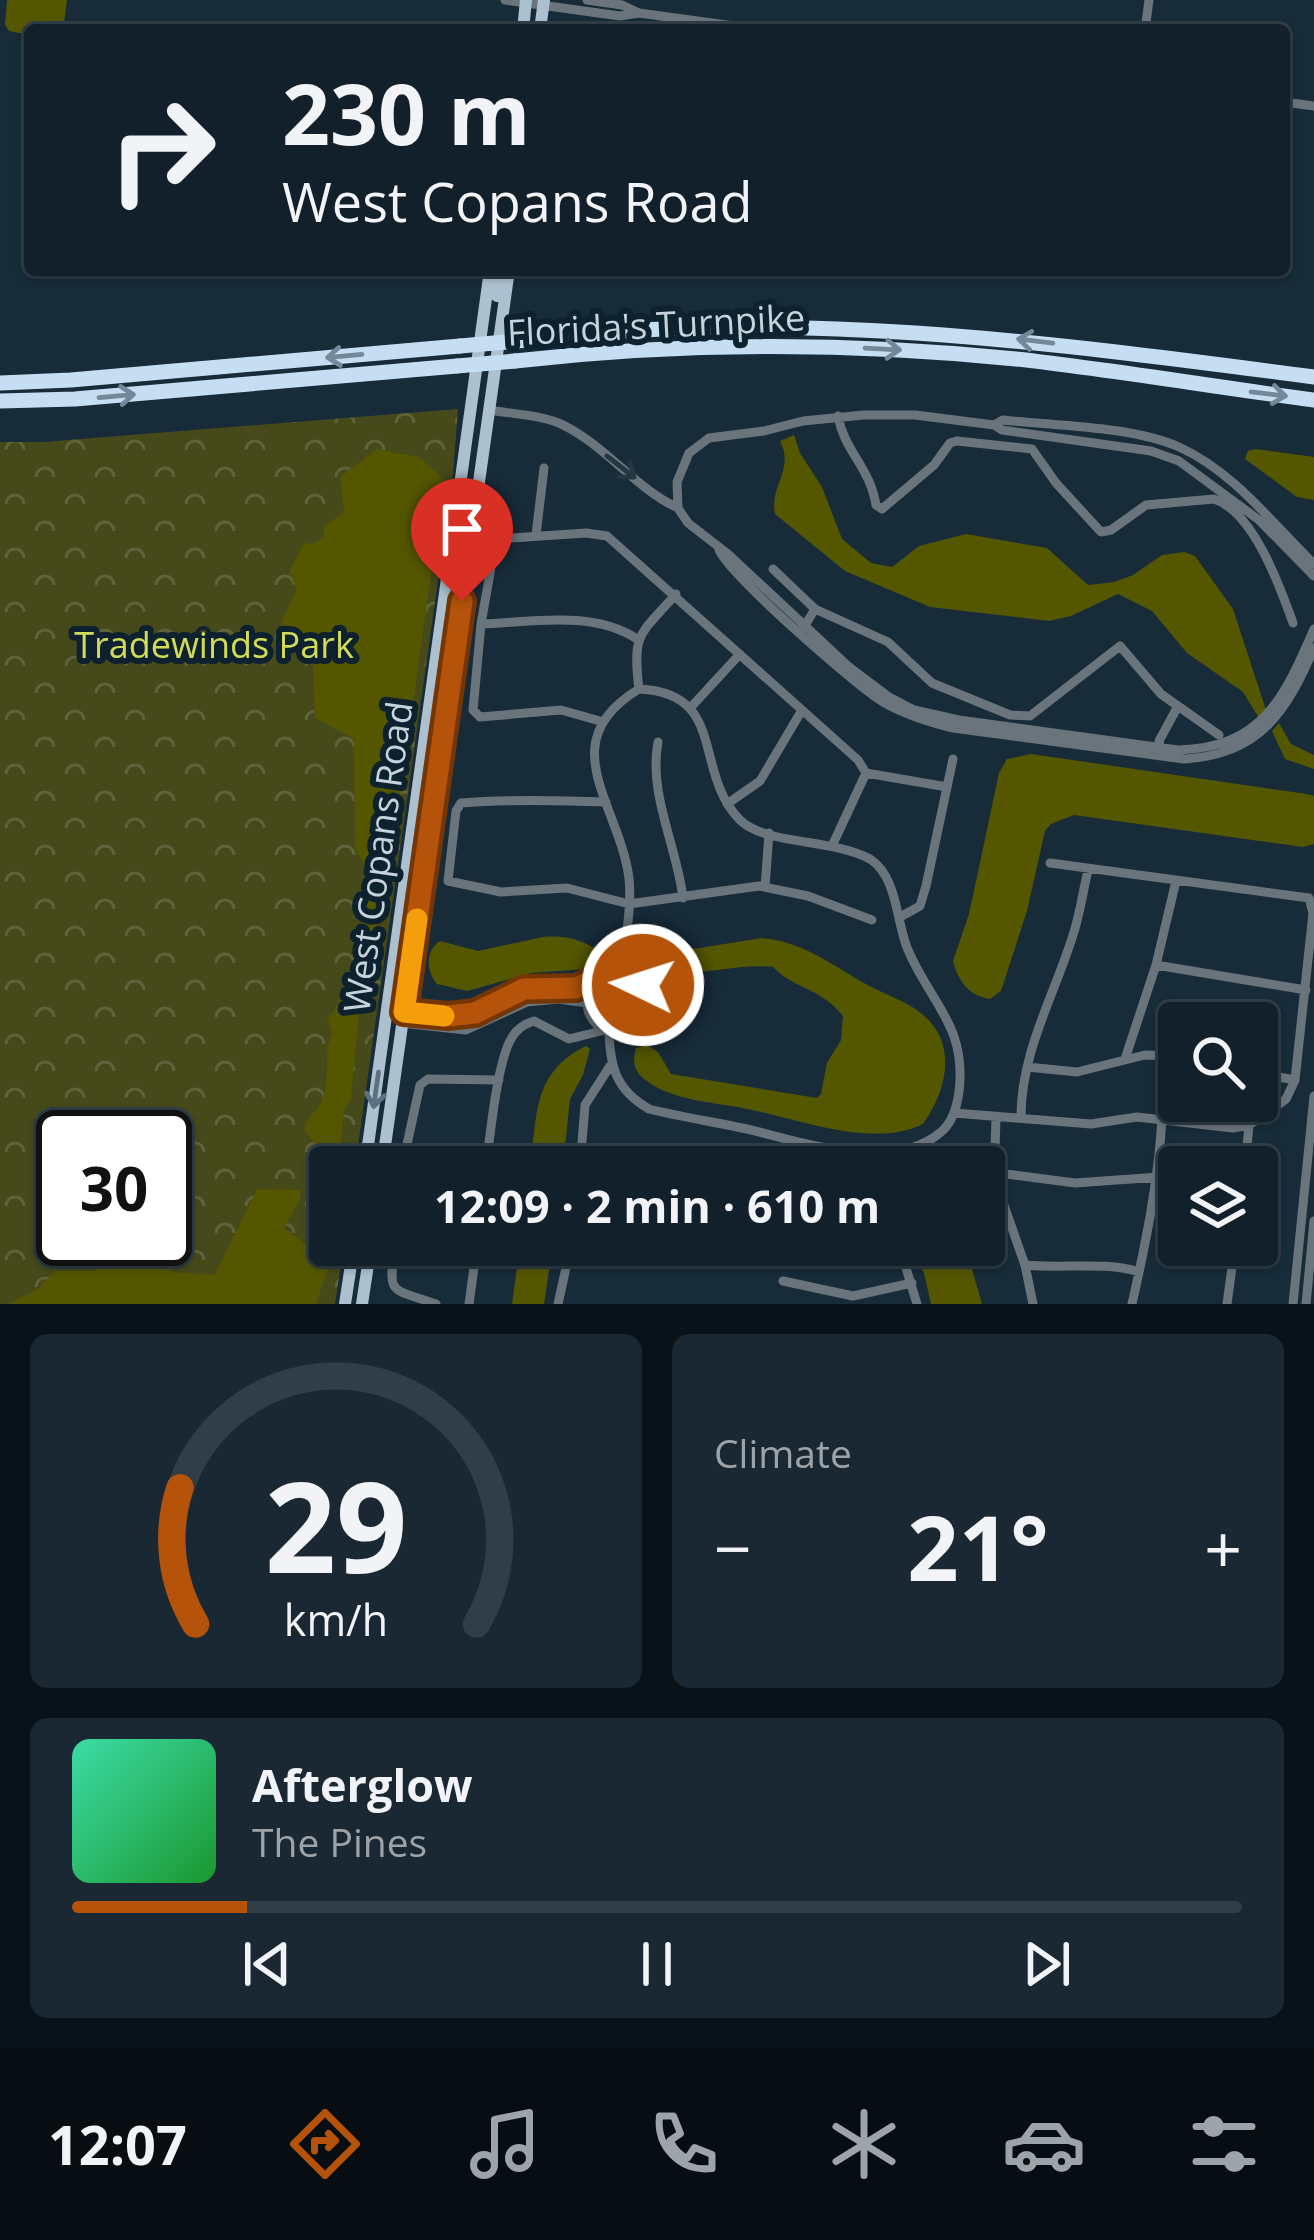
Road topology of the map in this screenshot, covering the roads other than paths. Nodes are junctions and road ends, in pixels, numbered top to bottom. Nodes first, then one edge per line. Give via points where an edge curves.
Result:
1 (506, 0) edge
2 (587, 0) edge
3 (526, 2) edge
4 (544, 3) edge
5 (639, 13) junction
6 (719, 24) edge
7 (489, 276) edge
8 (499, 276) edge
9 (508, 276) edge
10 (1314, 377) edge
11 (0, 383) edge
12 (1314, 400) edge
13 (0, 401) edge
14 (489, 410) junction
15 (838, 416) junction
16 (994, 425) junction
17 (994, 445) junction
18 (544, 468) dead end
19 (678, 508) junction
20 (1262, 517) junction
21 (1247, 529) junction
22 (536, 535) junction
23 (1314, 564) edge
24 (773, 569) dead end
25 (1314, 576) edge
26 (676, 594) junction
27 (445, 598) junction
28 (462, 601) junction
29 (815, 609) junction
30 (1293, 623) dead end
31 (482, 624) junction
32 (803, 628) junction
33 (1314, 628) edge
34 (637, 639) junction
35 (1314, 648) edge
36 (740, 654) junction
37 (639, 688) junction
38 (692, 706) junction
39 (1178, 706) junction
40 (802, 710) junction
41 (1277, 710) junction
42 (600, 721) junction
43 (1010, 726) junction
44 (1219, 735) dead end
45 (658, 742) dead end
46 (1161, 752) junction
47 (953, 759) dead end
48 (866, 773) junction
49 (947, 787) junction
50 (606, 802) junction
51 (727, 805) junction
52 (769, 832) junction
53 (832, 846) junction
54 (1050, 863) dead end
55 (1088, 870) junction
56 (1176, 881) junction
57 (765, 887) junction
58 (683, 898) junction
59 (629, 904) junction
60 (900, 917) junction
61 (872, 920) dead end
62 (1156, 964) junction
63 (622, 971) junction
64 (601, 976) junction
65 (542, 988) junction
66 (1306, 990) junction
67 (542, 1001) junction
68 (588, 1008) junction
69 (386, 1014) junction
70 (462, 1016) junction
71 (403, 1018) junction
72 (466, 1030) junction
73 (607, 1030) junction
74 (580, 1038) junction
75 (1158, 1057) edge
76 (1125, 1059) junction
77 (610, 1066) junction
78 (1027, 1067) junction
79 (1278, 1077) edge
80 (499, 1080) junction
81 (1294, 1080) junction
82 (1314, 1096) edge
83 (954, 1113) junction
84 (1021, 1117) junction
85 (995, 1119) junction
86 (1158, 1119) edge
87 (1186, 1122) edge
88 (1250, 1125) junction
89 (368, 1146) edge
90 (385, 1146) edge
91 (407, 1146) edge
92 (489, 1146) edge
93 (582, 1146) edge
94 (811, 1146) edge
95 (913, 1146) edge
96 (995, 1146) edge
97 (1248, 1146) edge
98 (1005, 1174) edge
99 (1158, 1177) edge
100 (1158, 1182) edge
101 (1005, 1208) edge
102 (1314, 1221) edge
103 (1297, 1256) junction
104 (1312, 1258) edge
105 (1025, 1265) junction
106 (351, 1266) edge
107 (368, 1266) edge
108 (392, 1266) edge
109 (474, 1266) edge
110 (566, 1266) edge
111 (904, 1266) edge
112 (1232, 1266) edge
113 (1139, 1272) junction
114 (783, 1281) dead end
115 (913, 1283) junction
116 (345, 1304) edge
117 (362, 1304) edge
118 (436, 1304) edge
119 (469, 1304) edge
120 (558, 1304) edge
121 (917, 1304) edge
122 (1033, 1304) edge
123 (1132, 1304) edge
124 (1227, 1304) edge
125 (1293, 1304) edge
126 (1306, 1304) edge

1 - 3 street
2 - 5 street
3 - 4 street
4 - 5 street
5 - 6 street
7 - 27 main road, West Copans Road
8 - 14 main road
9 - 14 main road, West Copans Road
10 -> 11 highway, Florida's Turnpike, bridge via 874,328 629,329
13 -> 12 highway, Florida's Turnpike, bridge via 722,346 1016,359
14 -> 19 street via 562,424
14 - 28 main road, West Copans Road
15 - 16 street
15 - 17 street via 882,509 950,443
15 - 19 street via 709,438 689,453 676,482
16 - 17 street
16 - 20 street via 1155,438 1214,468
17 - 21 street via 1032,449 1101,532 1146,505 1214,500
18 - 22 street
19 - 32 street
20 - 21 street
20 - 23 street
20 - 25 street
21 - 30 street via 1275,572
22 - 26 street via 607,536
22 - 31 street via 496,539
24 - 29 street
26 - 34 street
26 - 36 street
27 - 28 main road
27 - 69 main road, West Copans Road
28 - 71 main road, West Copans Road
29 - 32 street
29 - 43 street via 888,642 932,683
31 - 34 street via 600,622
31 - 42 street via 473,710 480,717 561,710
32 - 43 street via 844,672 921,721
33 - 41 street
34 - 37 street
35 - 41 street via 1295,693
36 - 38 street
36 - 40 street
37 - 38 street
37 - 42 street
38 - 51 street
39 - 43 street via 1120,646
39 - 44 street
39 - 46 street
40 - 48 street
40 - 51 street via 760,781
41 - 46 street via 1234,748 1206,758
42 - 50 street via 595,758
43 - 46 street
45 - 58 street via 654,763
47 - 49 street
48 - 49 street
48 - 53 street
49 - 60 street via 920,906
50 - 59 street
50 - 59 street via 461,803 448,881 501,892 567,888
51 - 52 street via 745,825
52 - 53 street
52 - 57 street
53 - 60 street via 879,867
54 - 55 street
55 - 56 street
55 - 78 street
56 - 62 street
56 - 66 street via 1309,898
57 - 58 street
57 - 61 street
58 - 59 street
59 - 63 street
60 - 83 street via 905,945 960,1049
62 - 66 street
62 - 76 street
63 - 64 street
63 - 73 street via 643,985 646,1013 634,1027
64 - 65 street via 576,988
64 - 68 street
65 - 67 street
65 - 70 street
66 - 81 street
67 - 68 street
67 - 72 street
68 - 73 street
68 - 74 street
69 - 71 street
69 -> 89 main road, West Copans Road
70 - 71 street
70 - 72 street
71 - 72 street
71 - 90 main road, West Copans Road
73 - 74 street
73 - 77 street
74 - 80 street via 534,1021 522,1025
75 - 76 street
76 - 78 street via 1077,1072
77 - 93 street via 585,1105
77 - 94 street via 631,1099 649,1108
78 - 84 street
79 - 81 street
80 - 91 street via 420,1084
80 - 92 street
81 - 88 street via 1286,1099
82 - 103 street
83 - 85 street
83 - 95 street via 945,1130
84 - 85 street
84 - 86 street via 1091,1124
85 - 96 street
87 - 88 street
88 - 97 street
98 - 99 street via 1099,1183
100 - 113 street
101 - 105 street
102 - 104 street
103 - 104 street
103 - 125 street
104 - 126 street
105 - 113 street
105 - 122 street
106 - 116 main road
107 - 117 main road
108 - 118 street via 399,1294
109 - 119 street
110 - 120 street
111 - 115 street
112 - 124 street
113 - 123 street
114 - 115 street via 854,1296
115 - 121 street

